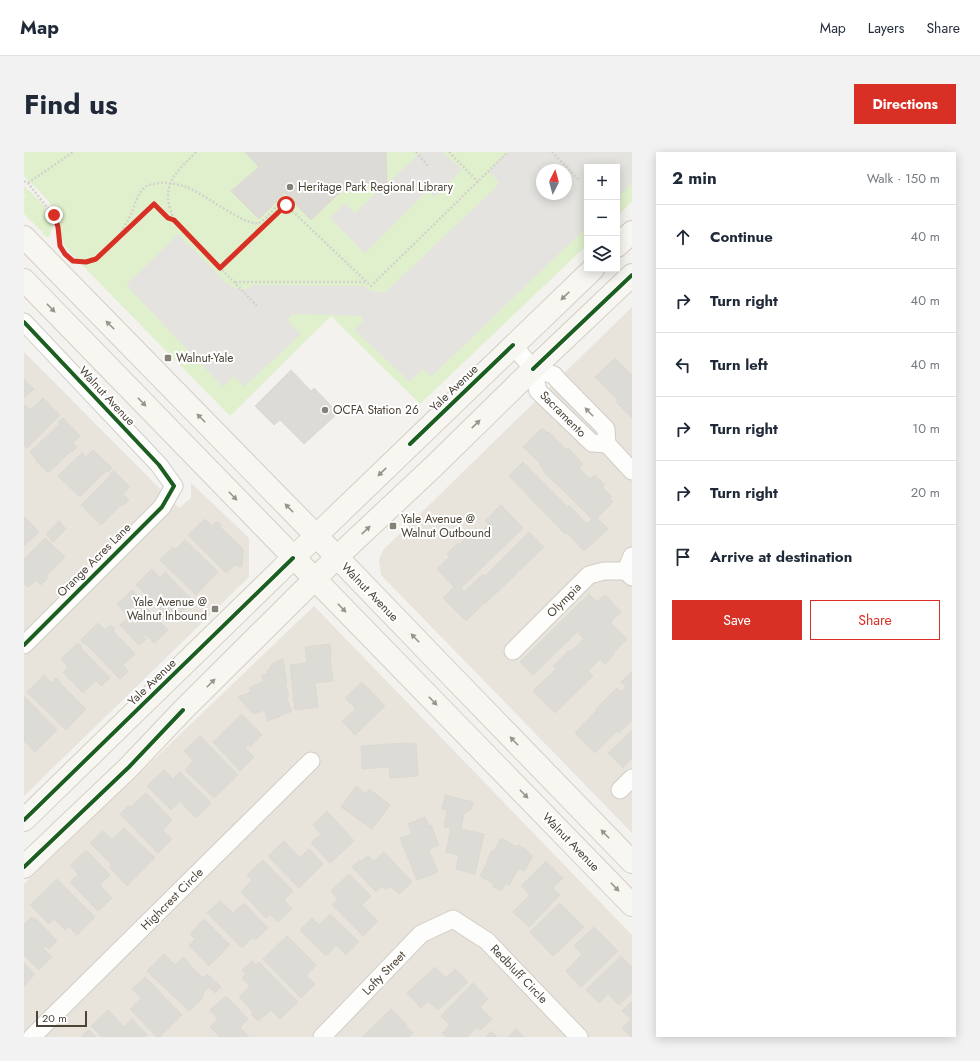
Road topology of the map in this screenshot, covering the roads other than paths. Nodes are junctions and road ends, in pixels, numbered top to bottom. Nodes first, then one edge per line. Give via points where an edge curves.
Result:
1 (632, 232) edge
2 (24, 237) edge
3 (620, 243) edge
4 (590, 272) edge
5 (632, 275) edge
6 (24, 280) edge
7 (24, 322) edge
8 (513, 345) junction
9 (533, 369) junction
10 (632, 470) edge
11 (174, 486) joint
12 (316, 536) junction
13 (632, 556) edge
14 (337, 557) junction
15 (293, 558) junction
16 (629, 574) edge
17 (315, 580) junction
18 (25, 641) edge
19 (513, 650) dead end
20 (311, 761) dead end
21 (24, 820) edge
22 (632, 862) edge
23 (24, 867) edge
24 (632, 905) edge
25 (452, 919) joint
26 (32, 1037) edge
27 (322, 1037) edge
28 (579, 1037) edge

1 - 3 main road
12 -> 2 main road, Walnut Avenue
4 -> 8 main road, Yale Avenue
5 - 9 main road
6 -> 15 main road, Walnut Avenue
7 - 11 street, Walnut Avenue via 159,465
8 - 9 street, Sacramento
8 -> 12 main road, Yale Avenue
9 - 10 street, Sacramento via 538,391 592,443 607,444
14 -> 9 main road
11 - 18 street, Orange Acres Lane via 162,507
12 - 14 main road, Walnut Avenue
12 - 15 main road, Yale Avenue
13 - 16 street
14 - 17 main road
22 -> 14 main road, Walnut Avenue
15 - 17 main road, Walnut Avenue
15 - 21 main road, Yale Avenue
16 - 19 street, Olympia via 604,570 589,575
23 -> 17 main road via 129,767
17 -> 24 main road, Walnut Avenue
20 - 26 street, Highcrest Circle
25 - 27 street, Lofty Street via 421,934
25 - 28 street, Redbluff Circle via 487,941

